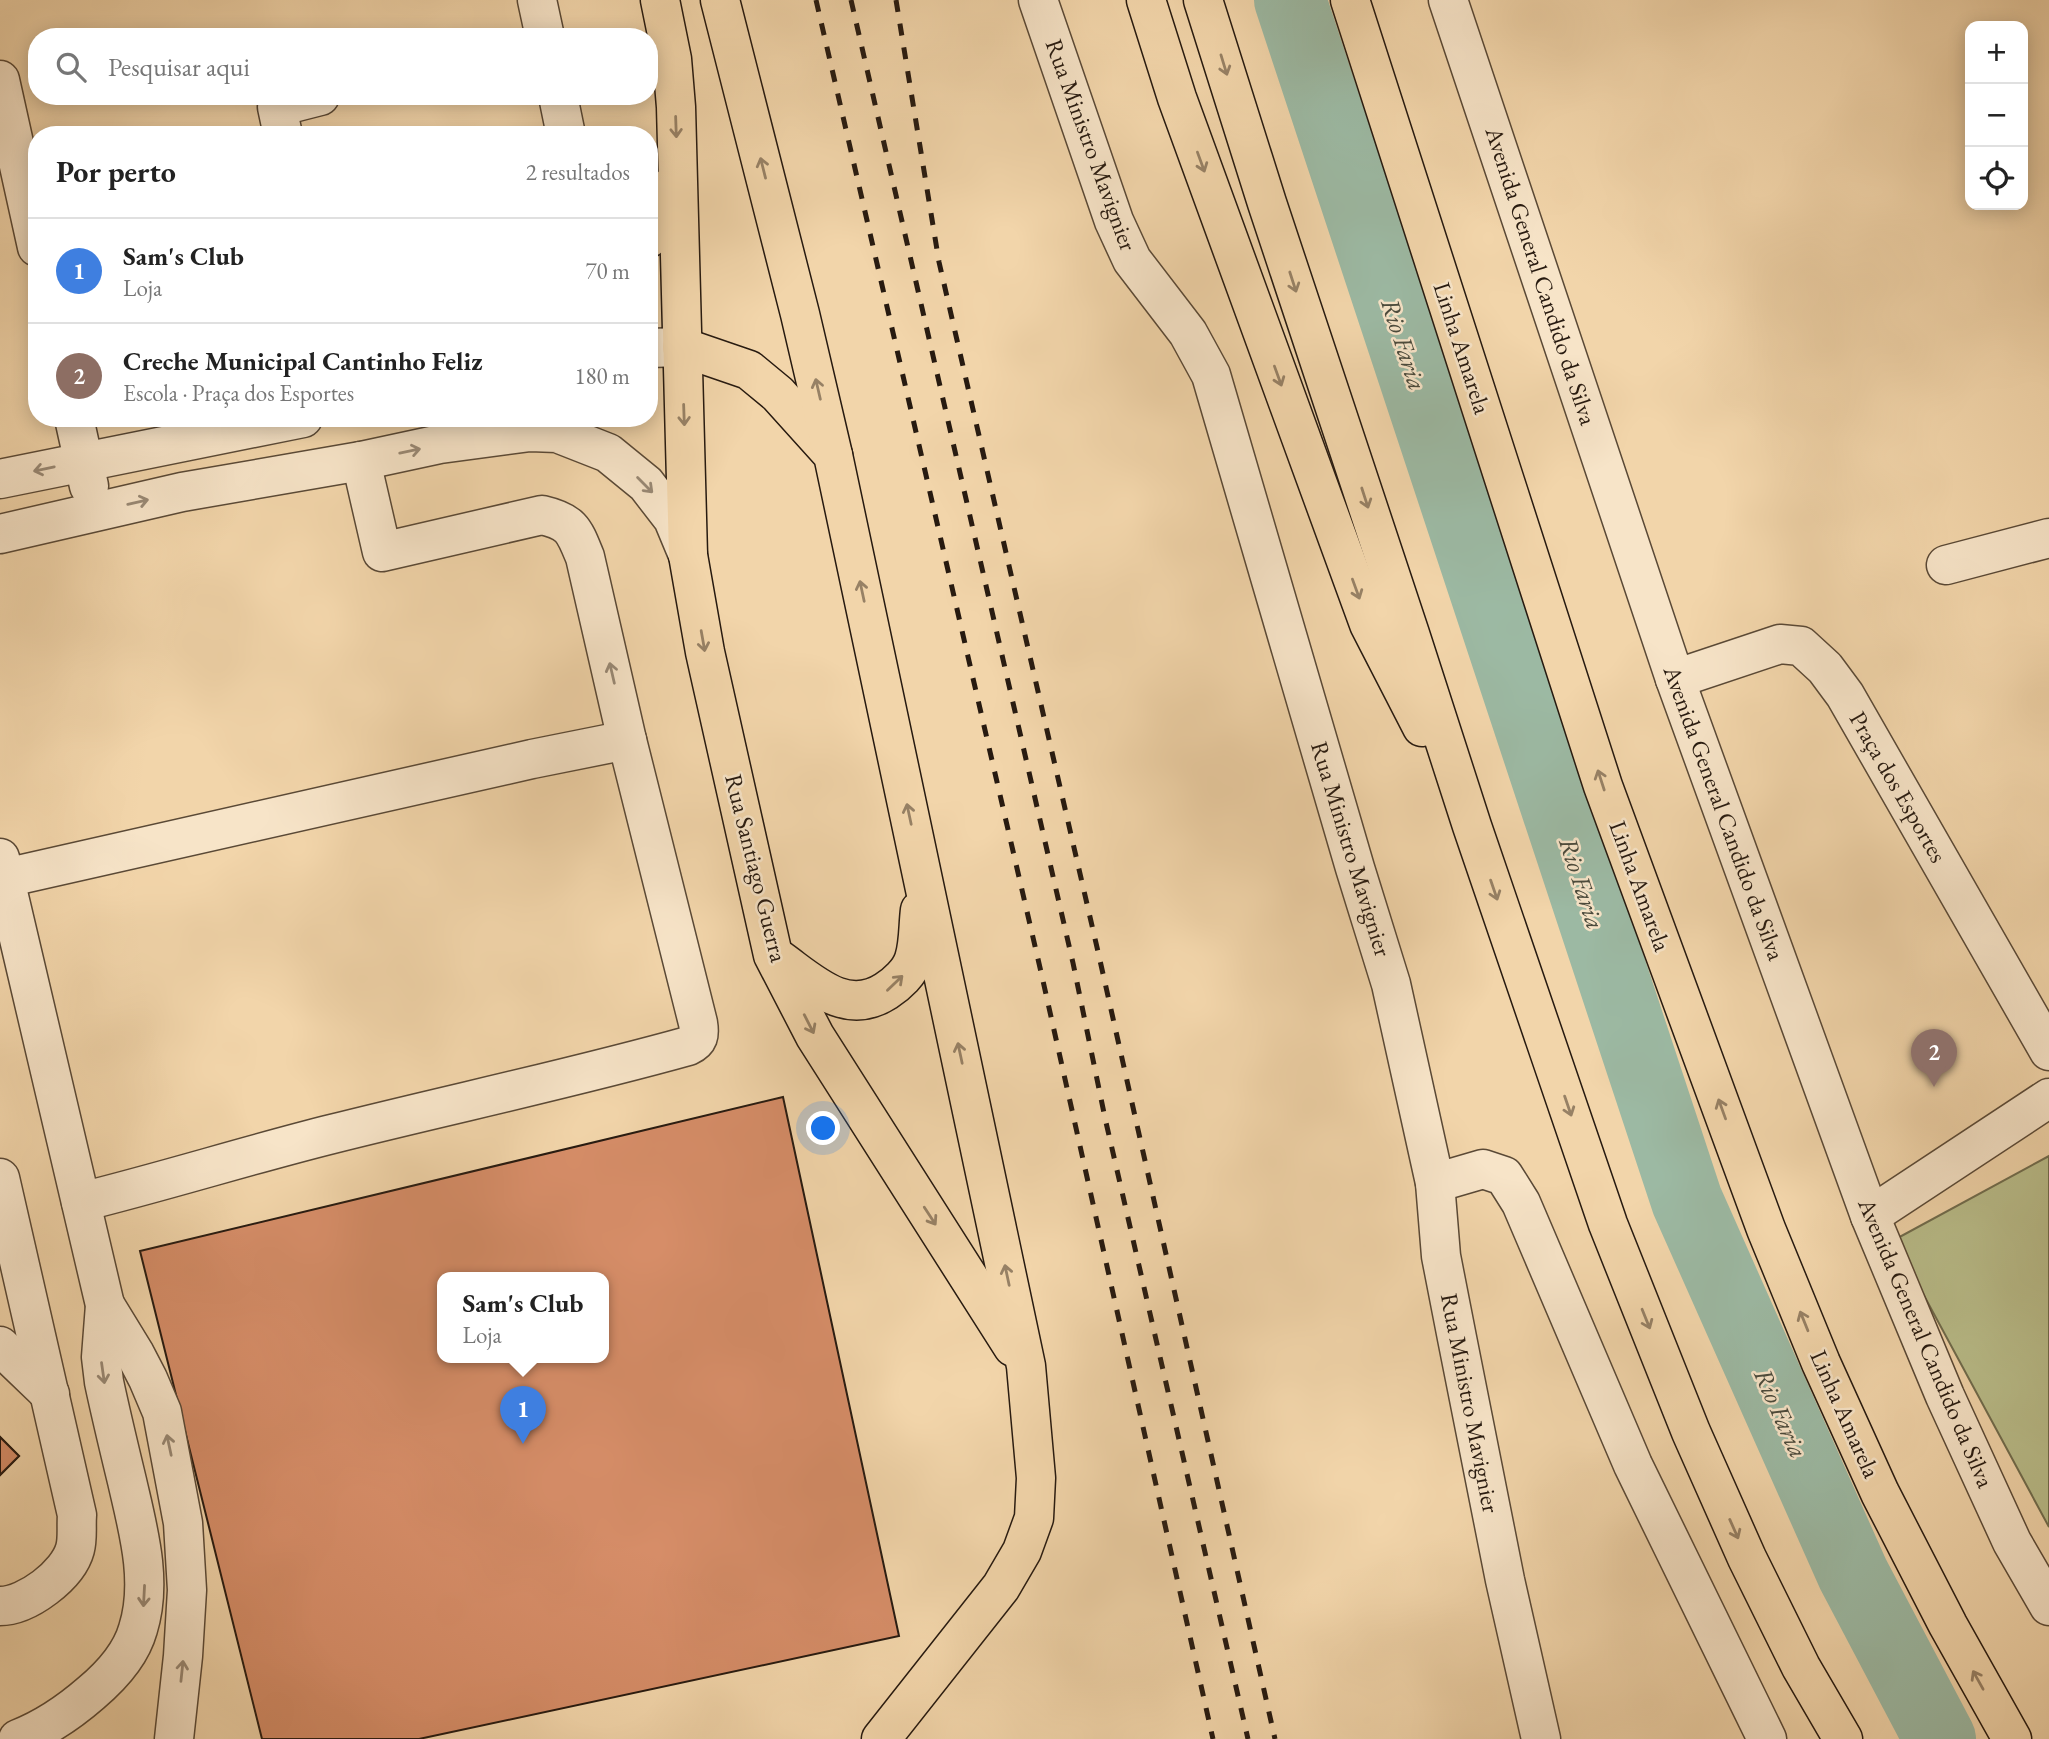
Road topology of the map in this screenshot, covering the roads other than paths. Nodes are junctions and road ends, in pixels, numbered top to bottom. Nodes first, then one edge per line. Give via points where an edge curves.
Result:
1 (537, 0) edge
2 (660, 0) edge
3 (1038, 0) edge
4 (1132, 0) edge
5 (1146, 0) edge
6 (1203, 0) edge
7 (1350, 0) edge
8 (1448, 0) edge
9 (724, 16) edge
10 (543, 28) edge
11 (0, 80) edge
12 (1177, 98) junction
13 (284, 105) edge
14 (560, 105) edge
15 (281, 126) edge
16 (564, 126) edge
17 (678, 172) junction
18 (28, 206) edge
19 (658, 218) edge
20 (665, 347) edge
21 (76, 427) edge
22 (261, 427) edge
23 (266, 427) edge
24 (554, 427) edge
25 (561, 427) edge
26 (173, 445) junction
27 (833, 455) junction
28 (83, 461) junction
29 (361, 461) junction
30 (276, 476) junction
31 (0, 478) edge
32 (182, 492) junction
33 (94, 512) junction
34 (0, 534) edge
35 (2049, 538) edge
36 (688, 555) junction
37 (1946, 565) dead end
38 (1675, 679) junction
39 (627, 740) junction
40 (1472, 826) junction
41 (2, 868) edge
42 (923, 881) junction
43 (773, 955) junction
44 (2049, 1051) edge
45 (2049, 1098) edge
46 (0, 1178) edge
47 (1435, 1183) junction
48 (81, 1202) junction
49 (1870, 1216) junction
50 (105, 1305) junction
51 (0, 1346) edge
52 (1026, 1366) junction
53 (50, 1394) junction
54 (0, 1606) edge
55 (2049, 1606) edge
56 (19, 1739) edge
57 (174, 1739) edge
58 (881, 1739) edge
59 (1541, 1739) edge
60 (1767, 1739) edge
61 (1843, 1739) edge
62 (2012, 1739) edge

1 - 10 street
2 -> 17 main road, Rua Santiago Guerra via 672,59
3 - 47 street, Rua Ministro Mavignier via 1114,221 1132,260 1188,333 1210,375 1391,984
4 - 12 main road
5 - 12 main road
6 -> 40 main road
62 -> 7 main road, Linha Amarela via 1880,1493 1766,1229 1603,786
8 - 38 street, Avenida General Candido da Silva
27 -> 9 main road, Rua Santiago Guerra
11 - 18 street
12 -> 40 main road via 1369,624
13 - 15 street via 276,107
14 - 16 street
17 - 19 main road
17 - 20 main road, Rua Santiago Guerra
20 - 27 main road via 749,370 778,394
20 -> 36 main road, Rua Santiago Guerra
21 - 28 street
22 - 26 street
23 - 30 street
29 -> 24 street
25 -> 36 street via 608,453 646,484 673,519
26 - 28 street
26 - 32 street
42 -> 27 main road, Rua Santiago Guerra
28 -> 31 street
28 - 33 street
29 - 30 street
39 -> 29 street via 576,533 560,519 542,514 382,552
30 - 32 street
33 -> 32 street
33 - 34 street
35 - 37 street
36 -> 43 main road, Rua Santiago Guerra via 705,652
38 - 44 street, Praça dos Esportes via 1780,644 1801,646 1825,668 1845,695
38 - 49 street, Avenida General Candido da Silva
39 - 41 street
39 - 48 street via 698,1023 695,1042
40 -> 61 main road via 1608,1224 1691,1432 1747,1558
41 - 48 street
43 -> 42 main road via 825,993 847,1000 874,999 897,984 914,960
52 -> 42 main road, Rua Santiago Guerra
43 -> 52 main road, Rua Santiago Guerra via 815,1036
45 - 49 street
46 - 53 street
47 - 59 street, Rua Ministro Mavignier via 1441,1256
47 - 60 street via 1483,1169 1504,1176 1521,1203 1633,1465
48 - 50 street
49 - 55 street, Avenida General Candido da Silva via 1967,1445 2012,1542
50 -> 56 street via 104,1382 138,1528 145,1599 138,1632 102,1684 53,1723
57 -> 50 street via 187,1590 183,1523 162,1412 140,1362
51 - 53 street
52 - 58 main road, Rua Santiago Guerra via 1036,1478 1034,1518 1022,1551 1001,1587
53 - 54 street via 77,1515 75,1549 52,1581 29,1598

